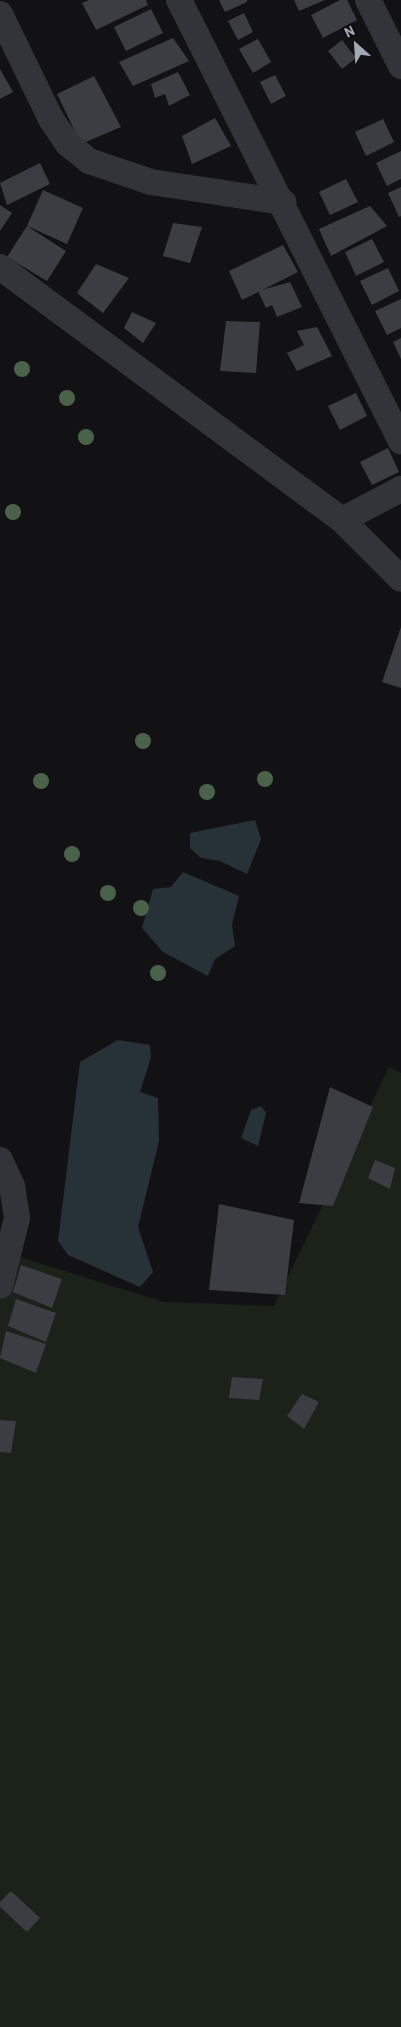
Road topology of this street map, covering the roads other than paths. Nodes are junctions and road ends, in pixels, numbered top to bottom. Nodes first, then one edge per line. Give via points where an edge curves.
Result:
1 (179, 0) edge
2 (368, 0) edge
3 (0, 14) edge
4 (401, 66) edge
5 (283, 202) junction
6 (0, 267) edge
7 (401, 441) edge
8 (401, 488) edge
9 (342, 520) junction
10 (401, 579) edge
11 (0, 1160) edge
12 (0, 1286) edge

1 - 5 street
2 - 4 street
3 - 5 street via 51,119 68,144 89,161 151,182
5 - 7 street
6 - 9 street
8 - 9 street
9 - 10 street
11 - 12 street via 12,1186 17,1218

